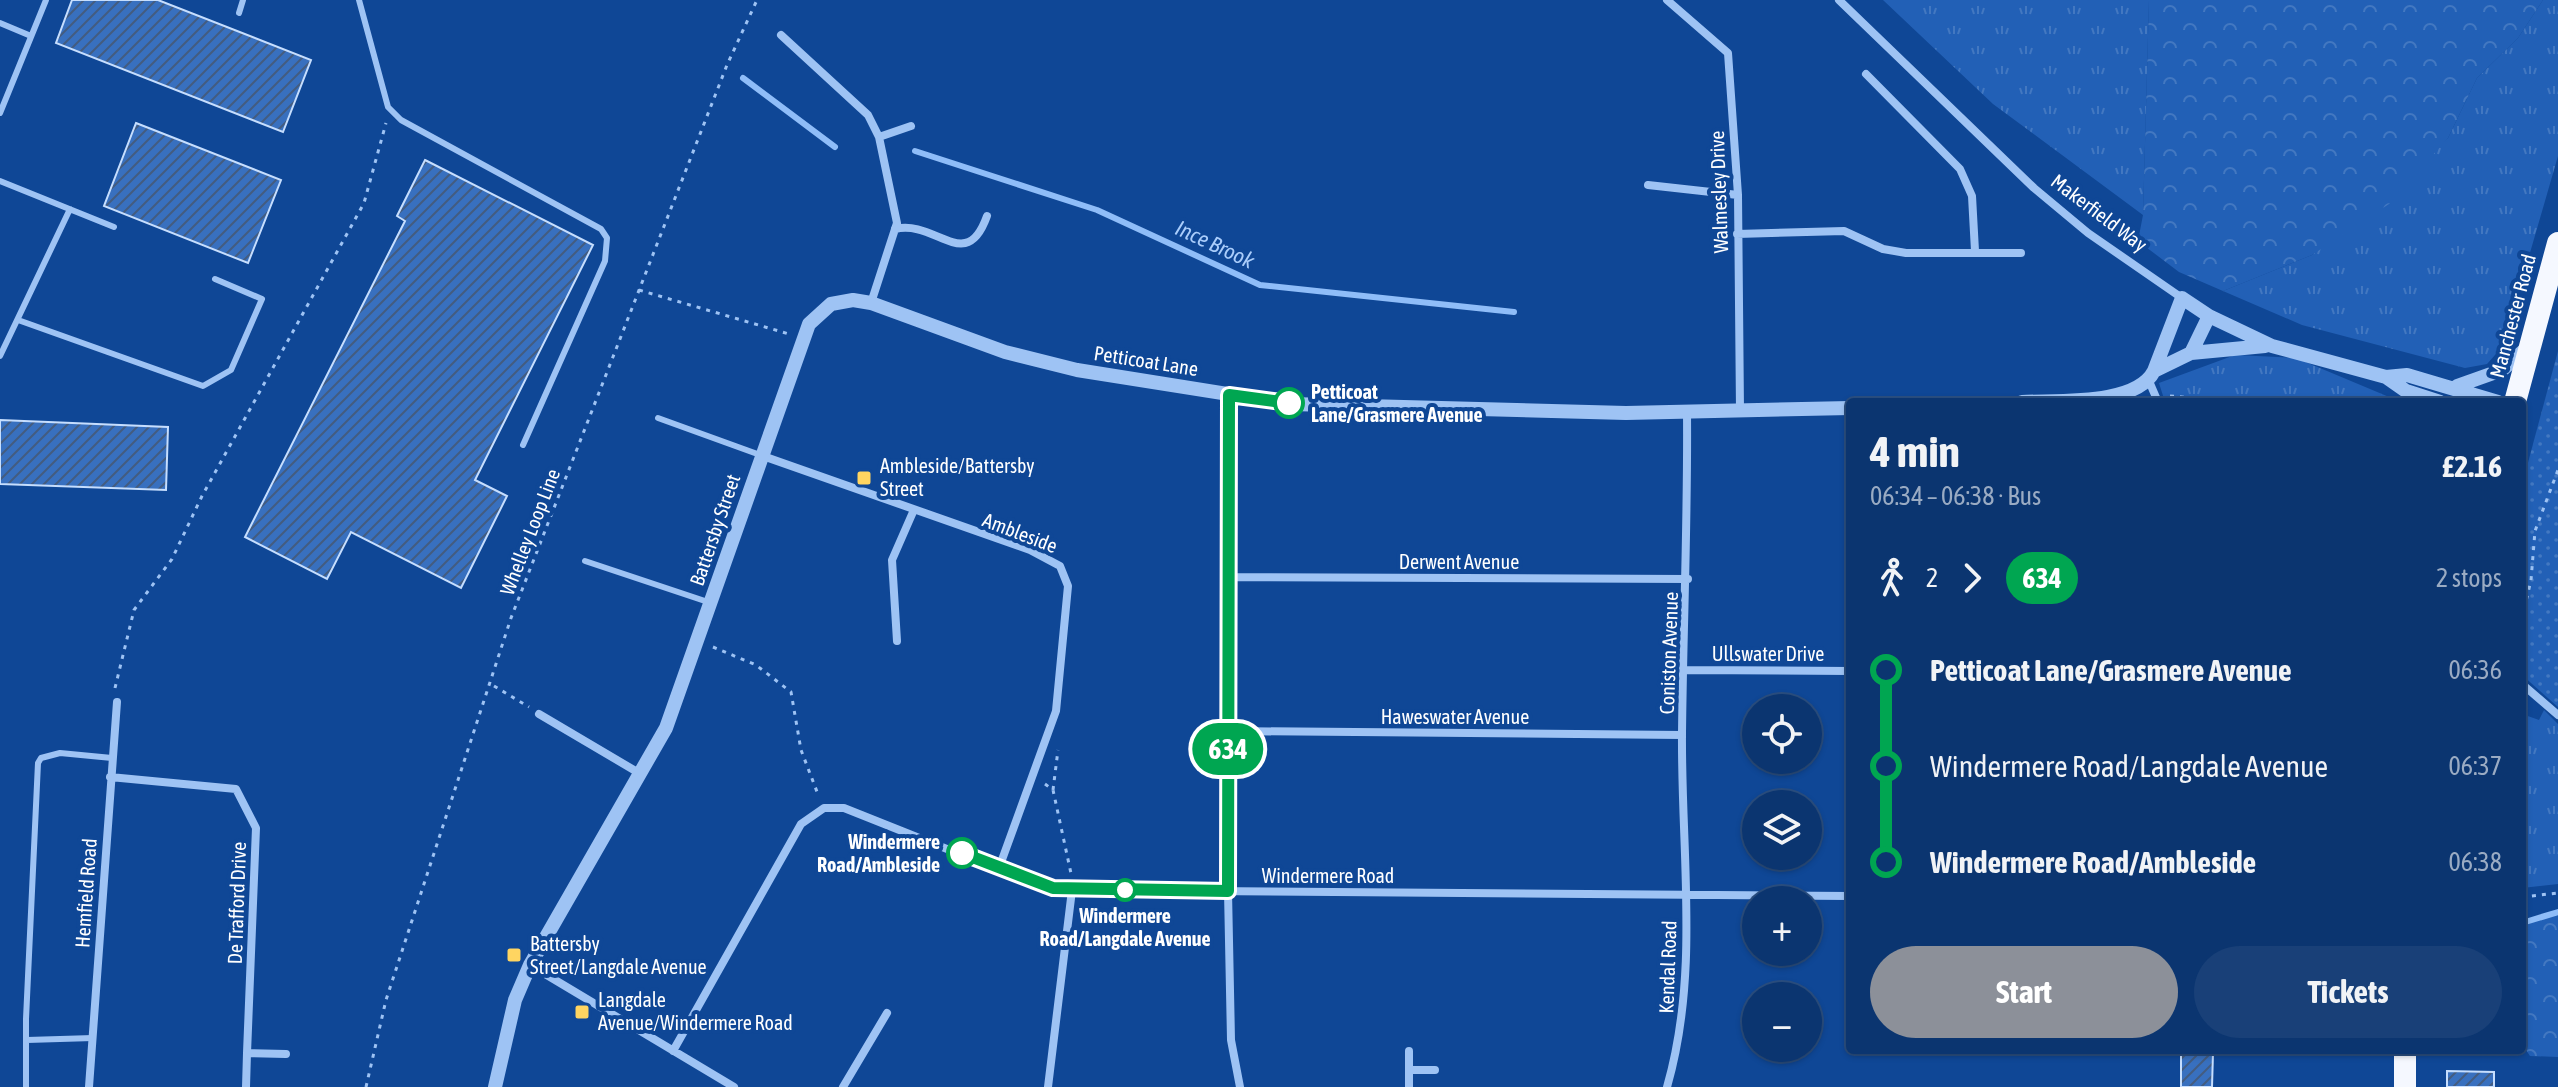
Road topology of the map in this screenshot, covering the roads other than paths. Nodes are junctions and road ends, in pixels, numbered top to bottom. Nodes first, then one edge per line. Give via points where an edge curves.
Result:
1 (46, 0) edge
2 (243, 0) edge
3 (359, 0) edge
4 (1667, 0) edge
5 (1839, 0) edge
6 (239, 13) dead end
7 (0, 23) edge
8 (781, 35) dead end
9 (31, 36) junction
10 (1866, 74) dead end
11 (0, 113) edge
12 (911, 126) dead end
13 (879, 137) junction
14 (0, 181) edge
15 (1648, 185) dead end
16 (1738, 195) junction
17 (70, 209) junction
18 (987, 216) dead end
19 (114, 227) dead end
20 (895, 229) junction
21 (1737, 234) junction
22 (2558, 243) edge
23 (1975, 251) junction
24 (2021, 253) dead end
25 (215, 279) dead end
26 (2182, 298) junction
27 (871, 303) junction
28 (831, 304) joint
29 (2209, 316) junction
30 (18, 320) junction
31 (2530, 345) junction
32 (2272, 346) junction
33 (2191, 353) junction
34 (0, 356) edge
35 (2386, 377) junction
36 (2154, 387) edge
37 (2452, 387) junction
38 (1229, 395) junction
39 (2077, 398) edge
40 (2428, 398) edge
41 (2486, 398) edge
42 (2516, 398) edge
43 (1846, 408) edge
44 (1740, 411) junction
45 (1687, 412) junction
46 (658, 418) dead end
47 (523, 445) dead end
48 (763, 456) junction
49 (913, 512) junction
50 (585, 561) dead end
51 (1230, 577) junction
52 (1688, 579) junction
53 (711, 603) junction
54 (897, 641) dead end
55 (1685, 670) junction
56 (1846, 671) edge
57 (2526, 687) edge
58 (117, 702) road end
59 (539, 714) road end
60 (2558, 715) edge
61 (1229, 731) junction
62 (1682, 735) junction
63 (112, 758) junction
64 (639, 773) junction
65 (110, 777) junction
66 (999, 868) junction
67 (1072, 890) junction
68 (1228, 891) junction
69 (1686, 894) junction
70 (1846, 896) edge
71 (530, 965) junction
72 (887, 1013) dead end
73 (93, 1038) junction
74 (27, 1040) junction
75 (673, 1051) junction
76 (1409, 1051) dead end
77 (247, 1053) junction
78 (286, 1054) dead end
79 (2405, 1054) edge
80 (1409, 1070) junction
81 (1435, 1070) dead end
82 (26, 1087) edge
83 (89, 1087) edge
84 (246, 1087) edge
85 (495, 1087) edge
86 (734, 1087) edge
87 (843, 1087) edge
88 (1048, 1087) edge
89 (1240, 1087) edge
90 (1409, 1087) edge
91 (1667, 1087) edge
92 (2405, 1087) edge

1 - 9 lane
2 - 6 lane
3 - 47 lane via 388,107 401,120 601,229 607,238 605,261
4 - 16 street, Walmesley Drive via 1728,53
5 - 26 street, Makerfield Way via 2034,188
7 - 9 lane
8 - 13 street via 868,115
9 - 11 lane
10 - 23 street via 1960,169 1972,196
12 - 13 street
13 - 20 street
14 - 17 lane
15 - 16 street
16 - 21 street, Walmesley Drive
17 - 19 lane
17 - 30 lane
18 - 20 street via 980,235 968,244 956,245 909,226
20 - 27 street
21 - 23 street via 1844,231 1906,253
21 - 44 street, Walmesley Drive
22 - 31 highway, Manchester Road
23 - 24 street
25 - 30 lane via 262,299 231,370 203,386
26 - 29 street, Makerfield Way
26 - 36 street
27 - 28 street, Petticoat Lane
27 - 38 street, Petticoat Lane via 1005,352 1077,370
28 - 48 street, Battersby Street via 818,312 804,338
29 - 32 street, Makerfield Way
29 - 33 street
30 - 34 lane
31 - 37 street via 2502,370
31 - 42 highway, Manchester Road
32 - 33 street
32 - 35 street, Makerfield Way
33 - 36 street
35 - 37 street, Makerfield Way via 2407,375
35 - 40 street, Makerfield Way
36 - 39 street
37 - 41 street, Makerfield Way
38 - 45 street, Petticoat Lane via 1291,404
38 - 51 street
43 - 44 street, Petticoat Lane
44 - 45 street, Petticoat Lane
45 - 52 street, Coniston Avenue
46 - 48 lane
48 - 49 street, Ambleside
48 - 53 street, Battersby Street
49 - 54 street via 892,560
49 - 66 street, Ambleside via 1030,550 1060,566 1068,586 1056,711
50 - 53 lane
51 - 52 street, Derwent Avenue
51 - 61 street
52 - 55 street, Coniston Avenue
53 - 64 street, Battersby Street via 666,728
55 - 56 street, Ullswater Drive
55 - 62 street, Coniston Avenue
57 - 60 street
58 - 63 street, Hemfield Road
59 - 64 street
61 - 62 street, Haweswater Avenue
61 - 68 street
62 - 69 street, Coniston Avenue
63 - 65 street, Hemfield Road
63 - 74 lane via 52,754 38,763
64 - 71 street, Battersby Street
65 - 73 street, Hemfield Road
65 - 77 street, De Trafford Drive via 236,789 256,828
66 - 67 street, Windermere Road via 1030,882
66 - 75 street, Windermere Road via 844,808 824,808 801,824
67 - 68 street, Windermere Road
67 - 88 street
68 - 69 street, Windermere Road
68 - 89 street via 1231,1040
69 - 70 street, Windermere Road
69 - 91 street, Kendal Road via 1685,1003
71 - 75 street
71 - 85 street, Battersby Street via 515,1000
72 - 87 street
73 - 74 lane
73 - 83 street, Hemfield Road
74 - 82 lane
75 - 86 street
76 - 80 street
77 - 78 street
77 - 84 street, De Trafford Drive
79 - 92 highway
80 - 81 street
80 - 90 street

